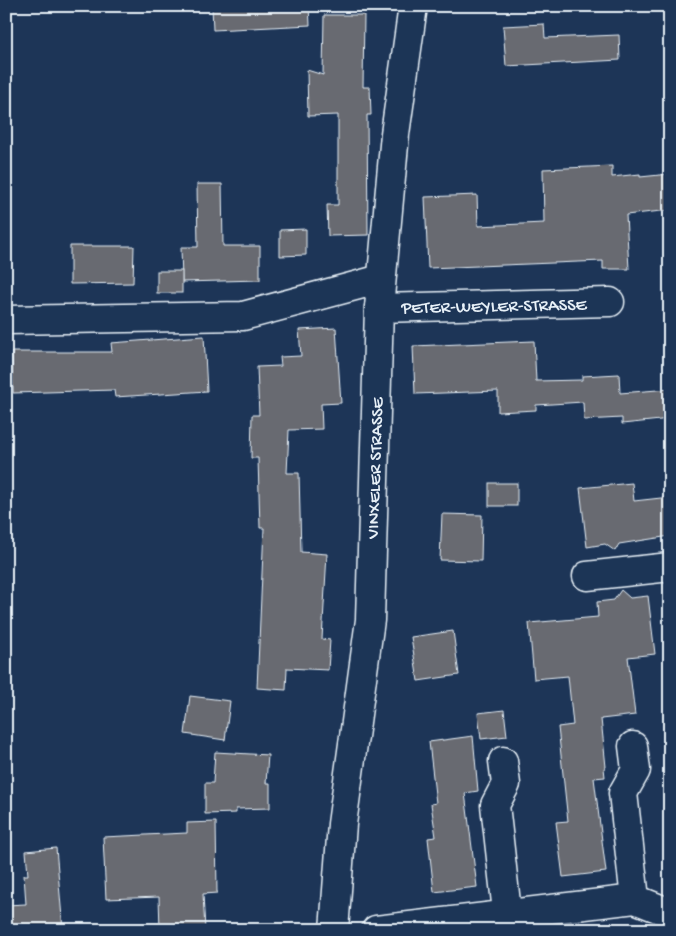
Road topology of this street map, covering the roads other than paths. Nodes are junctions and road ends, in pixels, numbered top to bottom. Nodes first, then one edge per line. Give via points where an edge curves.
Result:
1 (413, 6) edge
2 (381, 279) junction
3 (610, 302) dead end
4 (379, 308) junction
5 (6, 320) edge
6 (670, 566) edge
7 (587, 576) dead end
8 (633, 746) dead end
9 (503, 761) dead end
10 (635, 899) junction
11 (507, 912) junction
12 (670, 913) edge
13 (334, 930) edge
14 (376, 930) edge

1 - 2 street, VINXELER STRASSE via 395,134
2 - 4 street, VINXELER STRASSE
2 - 5 street via 243,316
3 - 4 street, PETER-WEYLER-STRASSE
4 - 13 street, VINXELER STRASSE via 370,620 342,824
6 - 7 street
8 - 10 street via 636,770 624,793
9 - 11 street via 506,784 495,805
10 - 11 street
10 - 12 street
11 - 14 street

